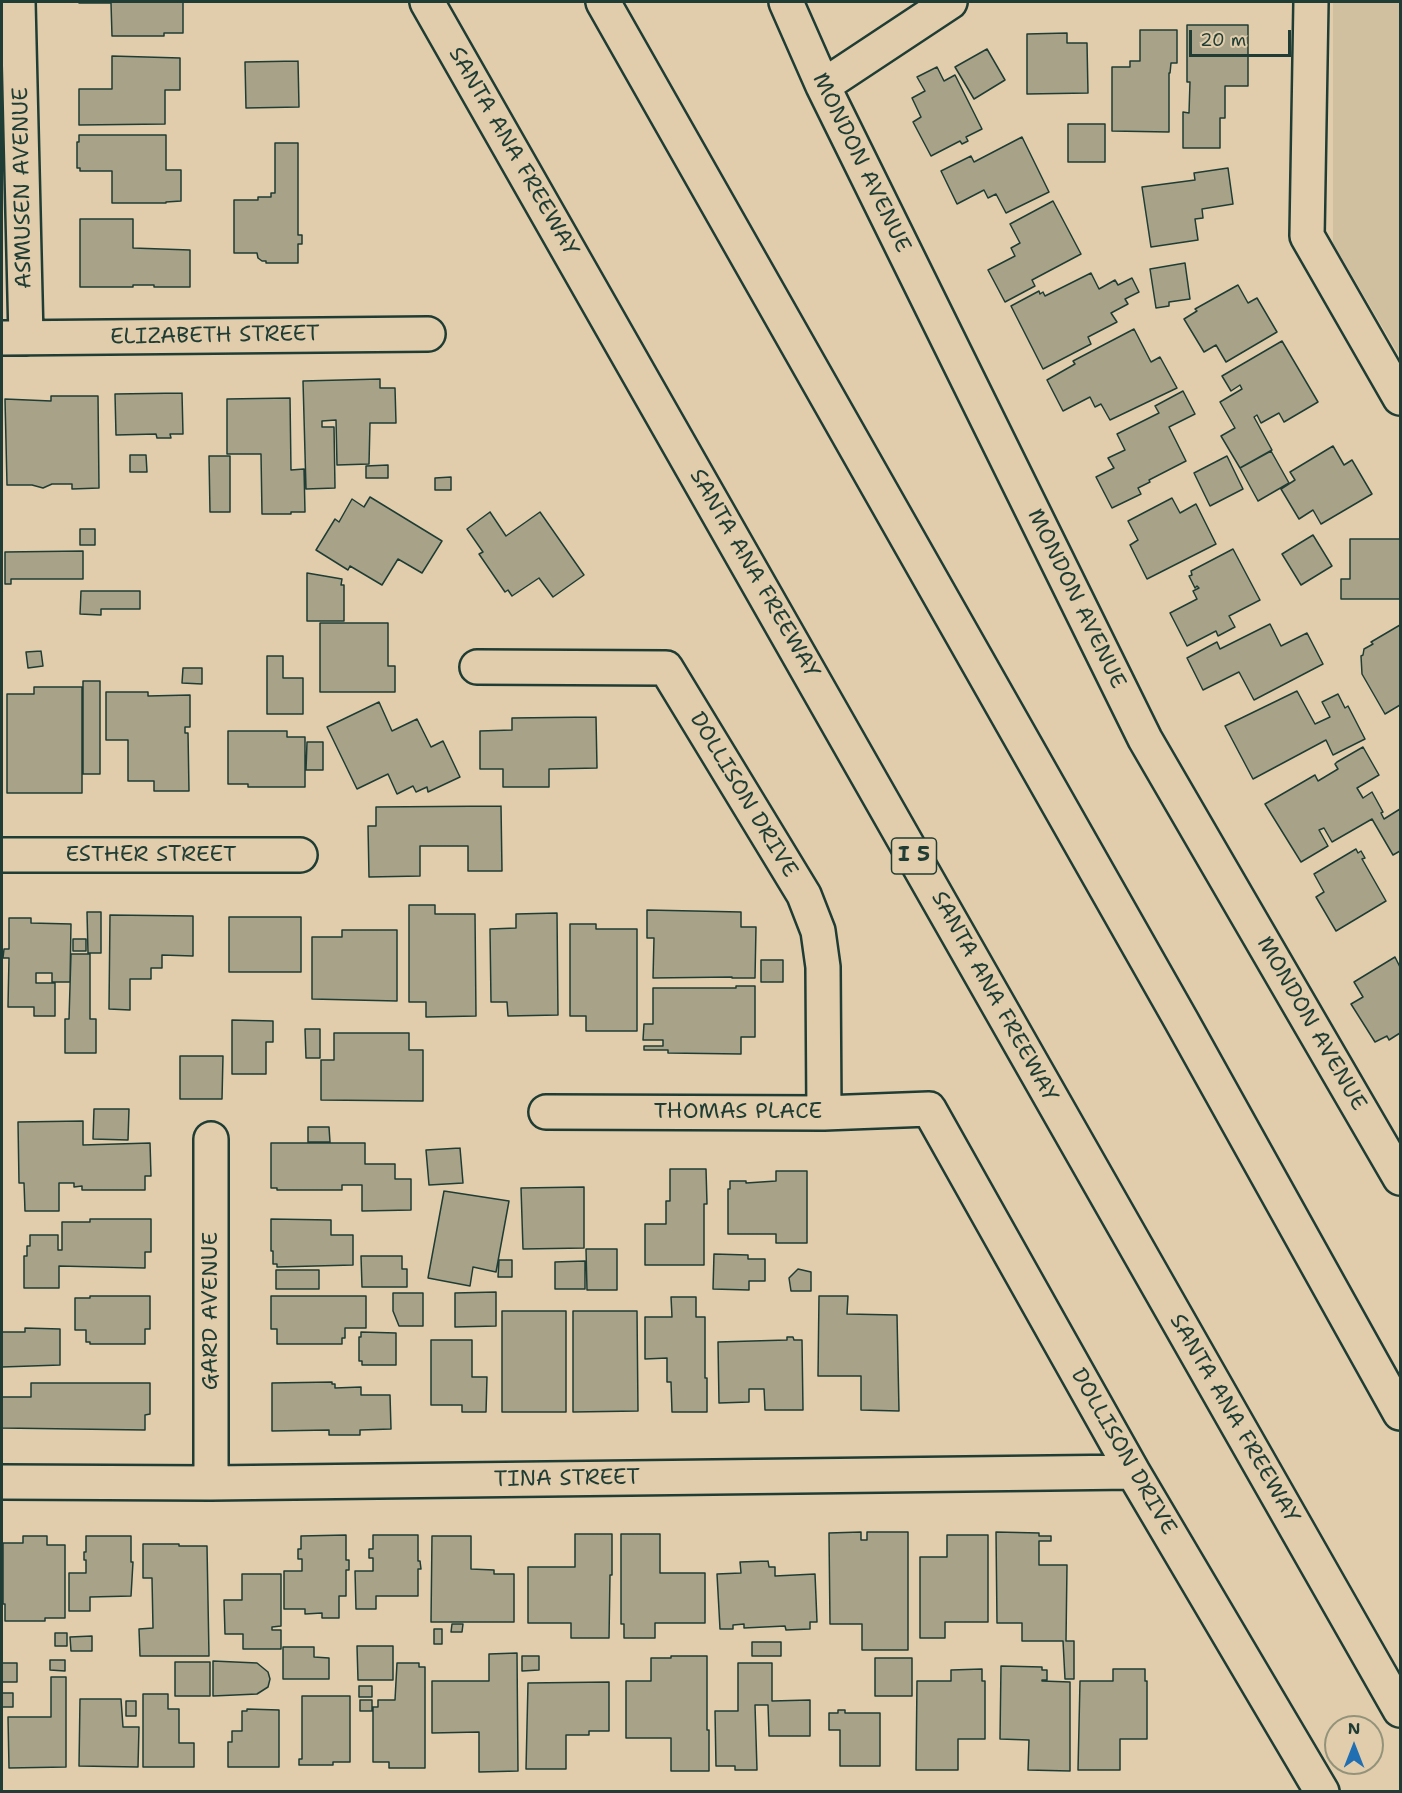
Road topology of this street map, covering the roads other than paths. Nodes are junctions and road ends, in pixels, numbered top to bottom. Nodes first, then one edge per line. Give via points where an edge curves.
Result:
1 (18, 2) edge
2 (427, 2) edge
3 (603, 2) edge
4 (786, 2) edge
5 (950, 2) edge
6 (1311, 2) edge
7 (823, 86) junction
8 (428, 334) dead end
9 (14, 338) edge
10 (1401, 398) edge
11 (477, 667) dead end
12 (2, 855) edge
13 (300, 855) dead end
14 (929, 1109) joint
15 (546, 1112) dead end
16 (824, 1113) junction
17 (211, 1139) dead end
18 (1391, 1140) edge
19 (1401, 1178) edge
20 (1401, 1413) edge
21 (1133, 1472) junction
22 (2, 1482) edge
23 (211, 1483) junction
24 (1401, 1710) edge
25 (1322, 1791) edge

1 - 9 main road, ASMUSEN AVENUE
2 - 24 main road, SANTA ANA FREEWAY / I 5
3 - 20 main road
4 - 7 main road, MONDON AVENUE
5 - 7 main road
6 - 10 main road via 1306,236
7 - 18 main road, MONDON AVENUE via 1145,739
8 - 9 main road, ELIZABETH STREET
11 - 16 main road, DOLLISON DRIVE via 666,668 804,895 818,931 823,967
12 - 13 main road, ESTHER STREET
14 - 16 main road, THOMAS PLACE
14 - 21 main road, DOLLISON DRIVE
15 - 16 main road, THOMAS PLACE
17 - 23 main road, GARD AVENUE
18 - 19 main road, MONDON AVENUE
21 - 23 main road, TINA STREET
21 - 25 main road, DOLLISON DRIVE
22 - 23 main road, TINA STREET

